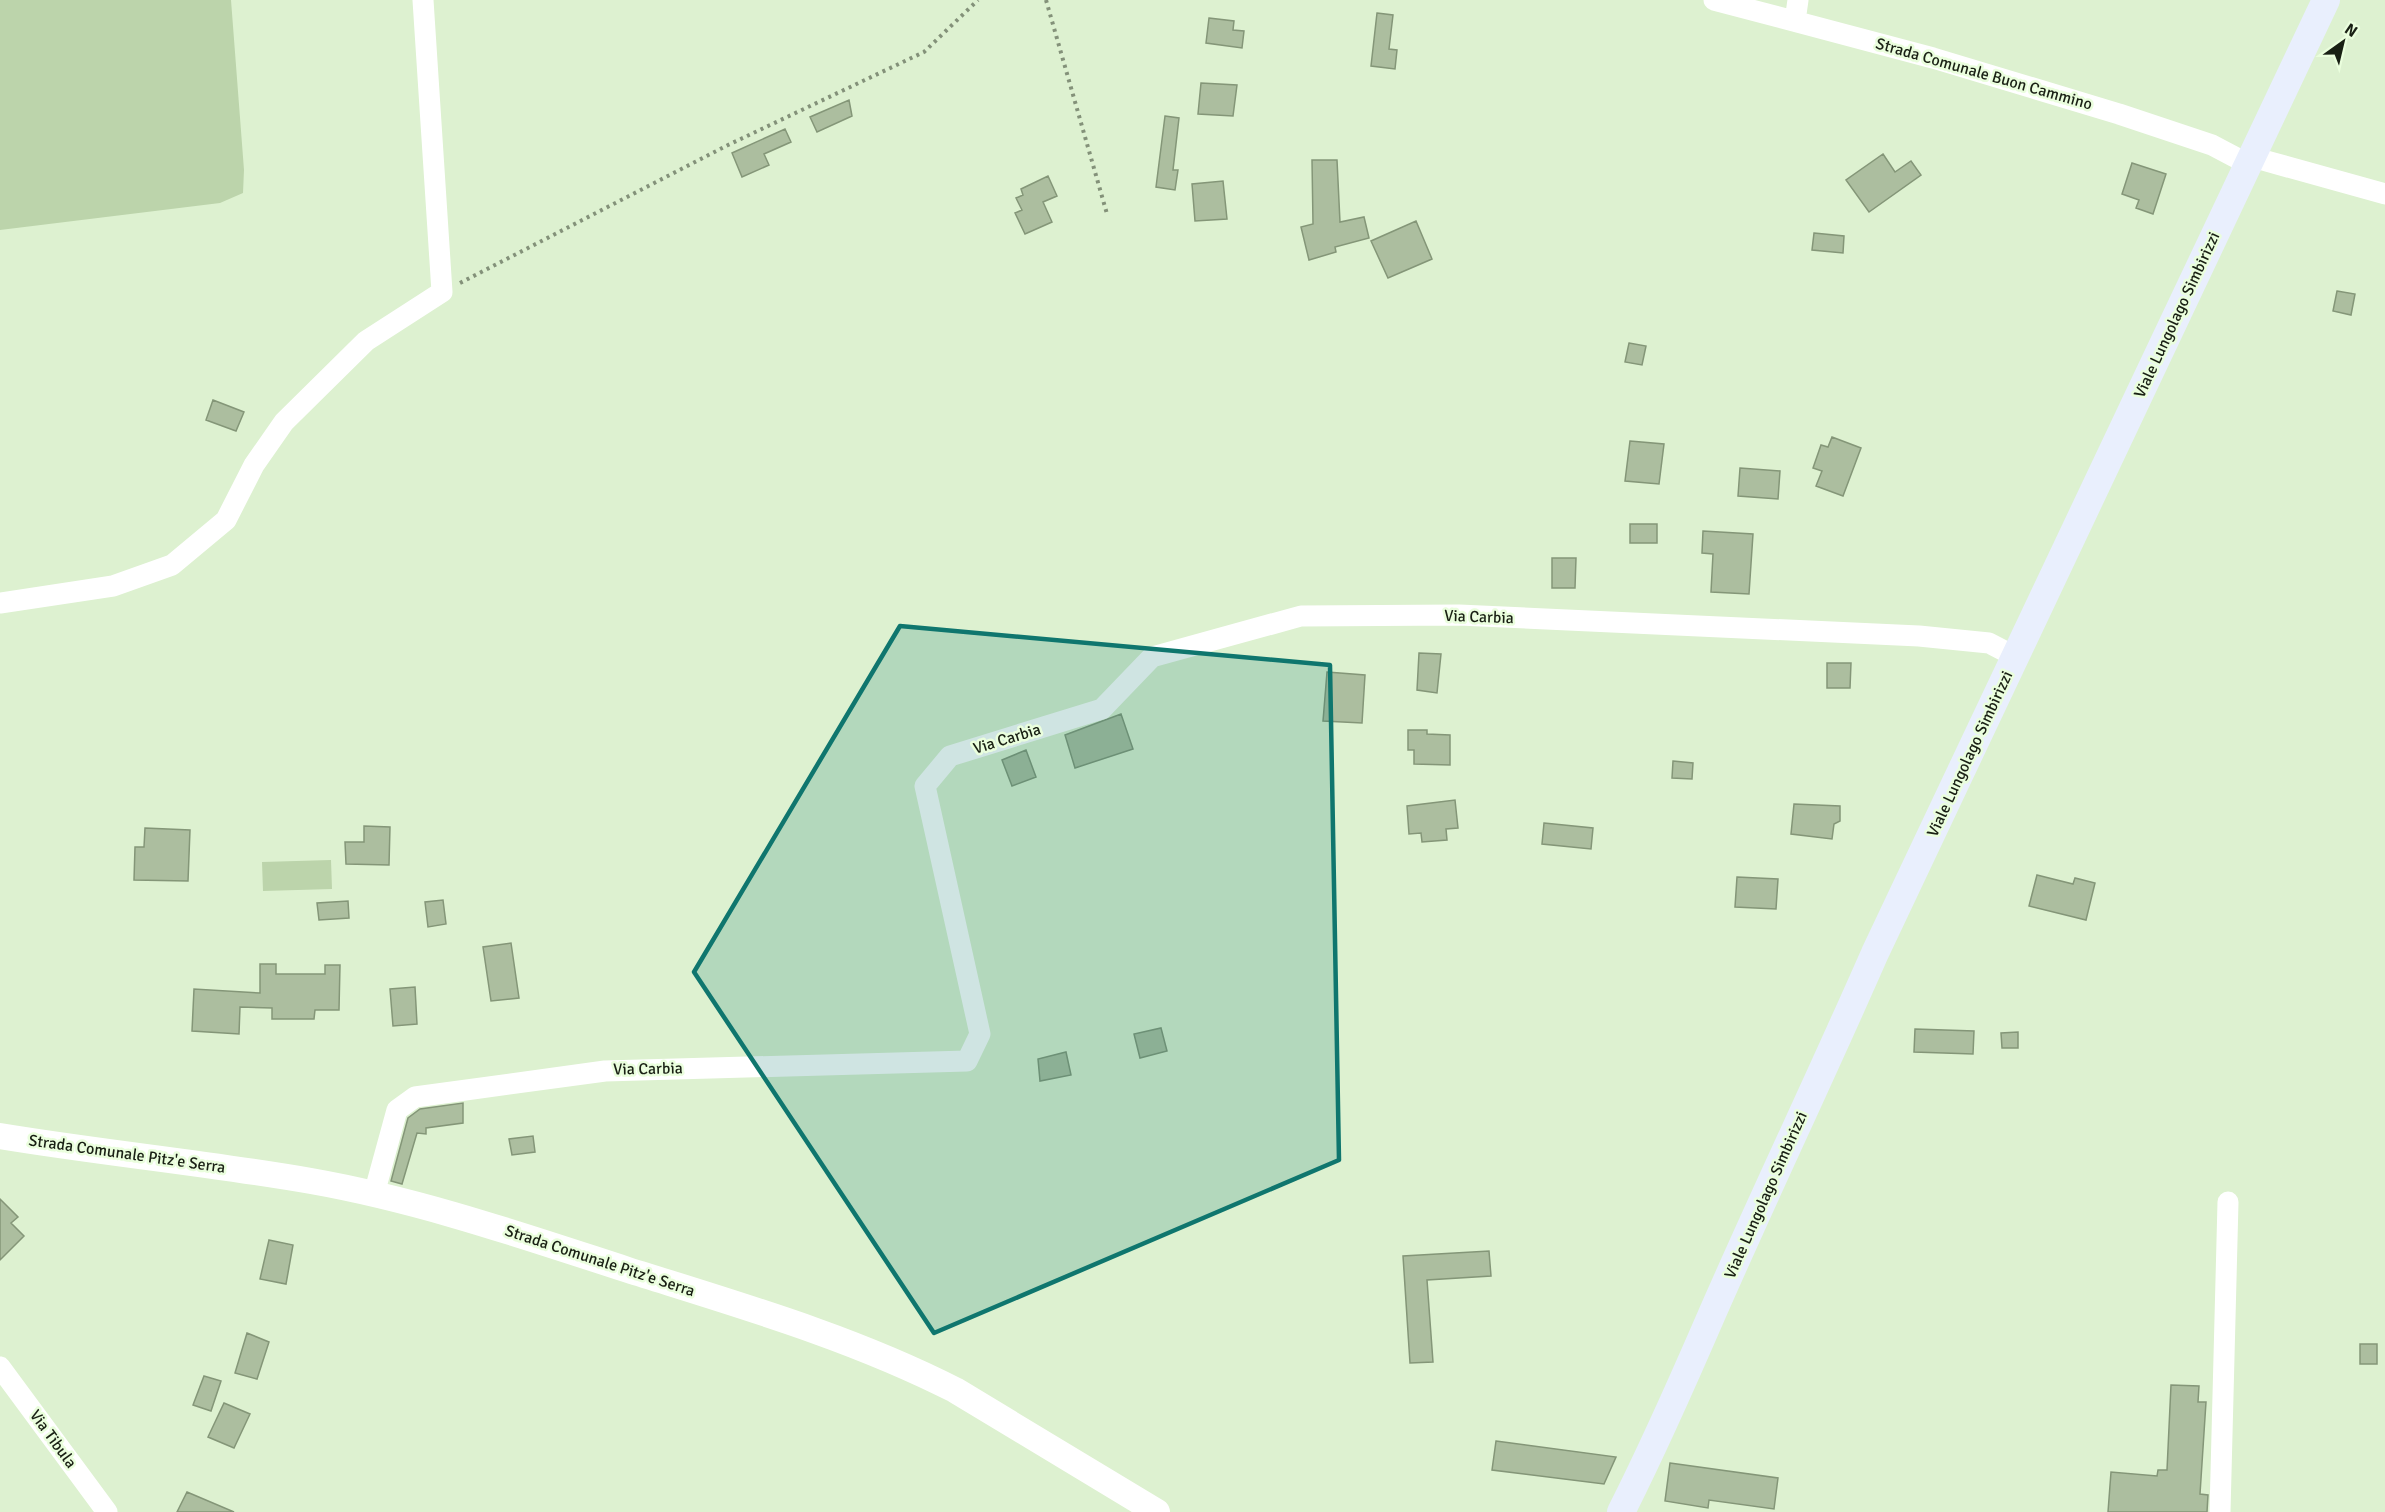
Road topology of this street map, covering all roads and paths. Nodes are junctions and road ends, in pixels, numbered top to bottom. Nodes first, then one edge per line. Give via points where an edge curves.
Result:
1 (423, 0) edge
2 (978, 0) edge
3 (1046, 0) edge
4 (1714, 0) edge
5 (2326, 0) edge
6 (1796, 10) edge
7 (2250, 160) junction
8 (2385, 194) edge
9 (1107, 214) dead end
10 (442, 292) junction
11 (0, 603) edge
12 (2016, 657) junction
13 (0, 1136) edge
14 (374, 1194) junction
15 (2228, 1202) dead end
16 (0, 1366) edge
17 (6, 1385) edge
18 (107, 1512) edge
19 (1157, 1512) edge
20 (1621, 1512) edge
21 (2220, 1512) edge

1 - 10 street
2 - 10 path via 924,52 728,145
3 - 9 path
4 - 6 street, Strada Comunale Buon Cammino
5 - 7 main road, Viale Lungolago Simbirizzi
6 - 7 street, Strada Comunale Buon Cammino
7 - 8 street, Strada Comunale Buon Cammino
7 - 12 main road, Viale Lungolago Simbirizzi
10 - 11 street via 366,341 284,422 255,465 226,520 172,565 113,586
12 - 14 street, Via Carbia via 1989,643 1919,636 1459,615 1301,615 1152,657 1102,709 950,756 925,786 980,1034 967,1061 605,1071 415,1097 397,1110
12 - 20 main road, Viale Lungolago Simbirizzi via 1875,953 1676,1400
13 - 14 street, Strada Comunale Pitz'e Serra via 206,1164
14 - 19 street, Strada Comunale Pitz'e Serra via 504,1230 840,1339 955,1390
15 - 21 street
16 - 17 street, Via Tibula
17 - 18 street, Via Tibula

